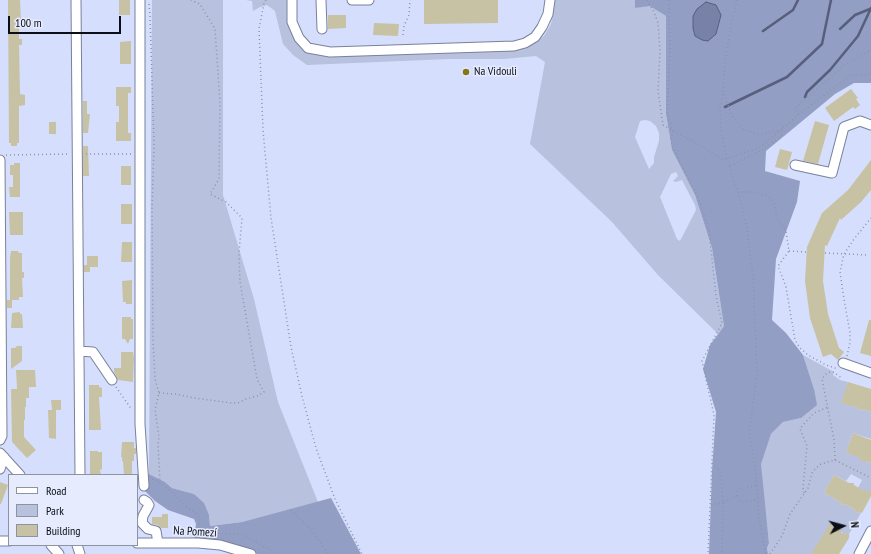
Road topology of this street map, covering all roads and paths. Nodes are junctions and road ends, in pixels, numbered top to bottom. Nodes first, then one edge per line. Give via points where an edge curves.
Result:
1 (76, 0) edge
2 (140, 0) edge
3 (148, 0) edge
4 (191, 0) edge
5 (266, 0) edge
6 (292, 0) edge
7 (321, 0) edge
8 (352, 0) edge
9 (369, 0) edge
10 (410, 0) edge
11 (550, 0) edge
12 (647, 0) edge
13 (669, 0) edge
14 (737, 0) edge
15 (322, 29) dead end
16 (403, 35) dead end
17 (871, 50) edge
18 (871, 72) edge
19 (867, 75) junction
20 (871, 76) edge
21 (724, 92) junction
22 (798, 115) junction
23 (871, 125) edge
24 (782, 129) junction
25 (673, 131) junction
26 (727, 159) junction
27 (0, 160) edge
28 (795, 164) dead end
29 (730, 166) junction
30 (738, 192) junction
31 (1, 216) edge
32 (871, 218) edge
33 (789, 251) junction
34 (807, 252) dead end
35 (825, 253) dead end
36 (844, 254) junction
37 (868, 255) dead end
38 (80, 351) junction
39 (843, 364) junction
40 (871, 373) edge
41 (842, 378) dead end
42 (112, 380) joint
43 (159, 393) junction
44 (828, 406) junction
45 (132, 411) dead end
46 (0, 440) edge
47 (2, 455) edge
48 (835, 460) junction
49 (712, 463) junction
50 (0, 469) edge
51 (19, 474) edge
52 (80, 474) edge
53 (143, 476) junction
54 (871, 478) edge
55 (160, 482) junction
56 (757, 485) junction
57 (144, 486) dead end
58 (804, 493) junction
59 (737, 496) junction
60 (144, 500) dead end
61 (758, 500) junction
62 (723, 502) junction
63 (711, 505) junction
64 (291, 510) dead end
65 (871, 531) edge
66 (198, 532) junction
67 (138, 543) edge
68 (158, 543) junction
69 (198, 543) junction
70 (52, 546) edge
71 (59, 554) edge
72 (251, 554) edge
73 (278, 554) edge
74 (328, 554) edge
75 (362, 554) edge
76 (708, 554) edge
77 (722, 554) edge
78 (766, 554) edge
79 (770, 554) edge
80 (859, 554) edge

1 - 38 street
2 - 53 street via 140,424
3 - 43 path via 154,144 153,341 155,379
4 - 43 path via 200,4 215,29 220,102 219,179 210,194 226,202 242,218 240,282 257,379 264,392 238,403
5 - 75 path via 259,29 263,130 271,218 291,347 316,448 335,499
6 - 11 street via 292,22 299,38 308,48 330,52 514,46 535,37 548,14
7 - 15 street
8 - 9 street
10 - 16 path via 409,16
12 - 25 path via 658,24 658,91 663,125
13 - 25 path via 668,115
14 - 21 path via 725,61
17 - 22 path via 845,64 795,108
18 - 19 path
19 - 20 path
19 - 22 path via 851,75
21 - 24 path via 732,116 743,128 759,135
21 - 26 path via 720,108 721,131
22 - 24 path
23 - 28 street via 860,121 844,127 832,173
24 - 26 path via 760,147
24 - 29 path via 781,136 762,150
25 - 26 path via 723,160
25 - 49 path via 672,146 700,202 709,231 716,296 722,323 702,361 714,415
26 - 29 path
27 - 31 street
29 - 30 path
30 - 33 path via 754,192 768,196 774,202 777,218 786,231
30 - 56 path via 747,228 753,277 757,375 750,432
31 - 46 street
32 - 36 path
33 - 34 path
33 - 39 path via 778,266 786,287 795,340 808,355 826,365
35 - 36 path
36 - 37 path
36 - 39 path via 840,272 850,342
38 - 42 street via 93,352
38 - 52 street
39 - 40 street
41 - 44 path via 830,372 822,379
42 - 45 path
43 - 55 path via 155,410 159,437
44 - 48 path
44 - 58 path via 814,413 800,429 807,446
47 - 50 street
47 - 51 street
48 - 54 path
48 - 58 path via 816,468
49 - 62 path via 721,474
49 - 63 path
53 - 55 path
53 - 57 street
55 - 66 path via 197,514 200,520
56 - 59 path via 740,489
56 - 61 path
58 - 79 path via 790,514 782,536
59 - 61 path via 742,502
59 - 62 path
60 - 68 street via 149,505 142,516 142,523 148,529 156,531
61 - 78 path
62 - 63 path
62 - 77 path
63 - 76 path
64 - 74 path via 307,525
65 - 80 street
66 - 69 path
66 - 73 path via 241,534
67 - 68 street, Na Pomezí
68 - 69 street, Na Pomezí
69 - 72 street, Na Pomezí via 220,545
70 - 71 street

